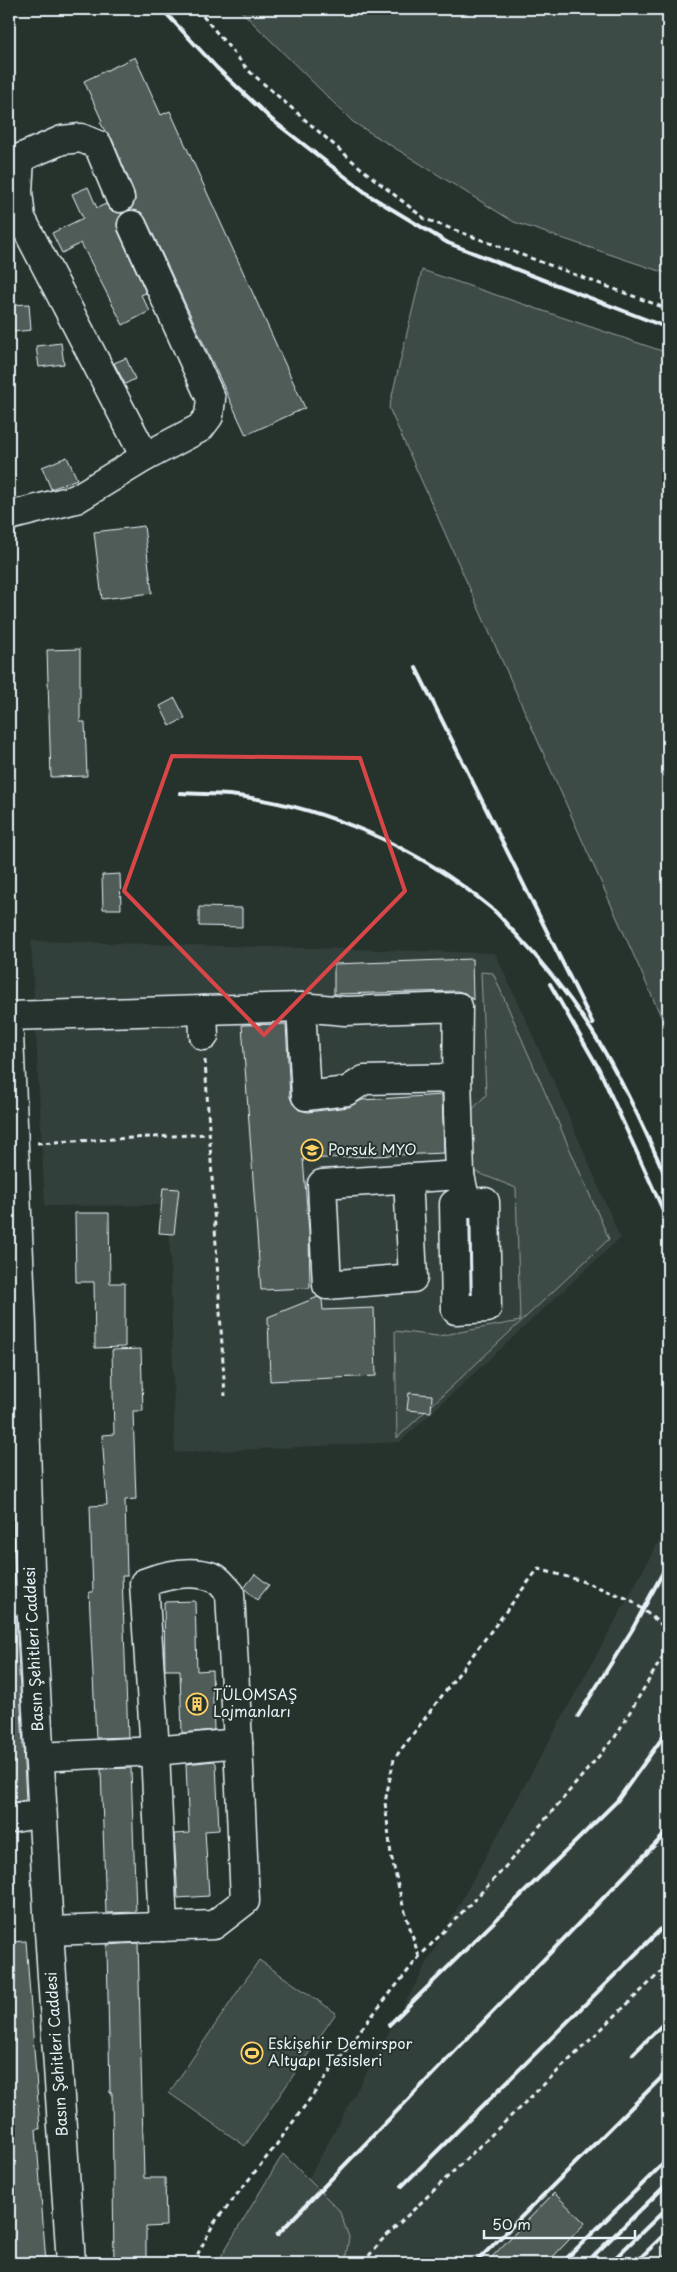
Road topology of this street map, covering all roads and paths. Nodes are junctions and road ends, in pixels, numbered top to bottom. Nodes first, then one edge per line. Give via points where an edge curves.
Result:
1 (197, 9) edge
2 (14, 157) edge
3 (120, 198) dead end
4 (132, 225) dead end
5 (668, 309) edge
6 (145, 457) junction
7 (9, 516) edge
8 (301, 1007) junction
9 (9, 1016) edge
10 (204, 1023) junction
11 (9, 1034) edge
12 (456, 1078) junction
13 (10, 1109) edge
14 (209, 1134) junction
15 (14, 1144) junction
16 (460, 1175) junction
17 (408, 1178) junction
18 (466, 1203) dead end
19 (12, 1213) edge
20 (15, 1326) edge
21 (225, 1396) dead end
22 (18, 1462) edge
23 (20, 1600) edge
24 (668, 1630) edge
25 (668, 1648) edge
26 (238, 1743) junction
27 (155, 1751) junction
28 (39, 1757) junction
29 (42, 1814) junction
30 (9, 1819) edge
31 (163, 1927) junction
32 (49, 1931) junction
33 (419, 1957) junction
34 (668, 1964) edge
35 (71, 2263) edge
36 (194, 2263) edge
37 (363, 2263) edge

1 - 5 path via 249,71 425,219
2 - 3 main road via 62,140 81,138 98,145
2 - 6 main road via 21,218
4 - 6 main road via 211,400 209,416 200,428
6 - 7 main road via 76,499
8 - 10 main road
8 - 12 main road via 345,1011 458,1007
8 - 12 main road via 306,1096 347,1091 364,1080
9 - 10 main road
10 - 14 path
11 - 13 main road, Basın Şehitleri Caddesi
12 - 16 main road
13 - 15 main road, Basın Şehitleri Caddesi
14 - 15 path
14 - 21 path
15 - 19 main road, Basın Şehitleri Caddesi
16 - 17 main road
16 - 18 main road
17 - 17 main road via 322,1184 327,1285 413,1278
19 - 20 main road, Basın Şehitleri Caddesi
20 - 22 main road, Basın Şehitleri Caddesi
22 - 23 main road, Basın Şehitleri Caddesi
23 - 28 main road, Basın Şehitleri Caddesi
24 - 33 path via 631,1600 538,1568 394,1759 385,1802 391,1855
25 - 33 path via 615,1737 499,1874
26 - 27 main road
26 - 27 main road via 230,1592 214,1577 188,1573 163,1576 144,1583
26 - 31 main road via 245,1901 214,1925
27 - 28 main road
27 - 31 main road
28 - 29 main road, Basın Şehitleri Caddesi
29 - 30 main road
29 - 32 main road, Basın Şehitleri Caddesi
31 - 32 main road
32 - 35 main road, Basın Şehitleri Caddesi
33 - 36 path via 214,2224
34 - 37 path via 381,2241

